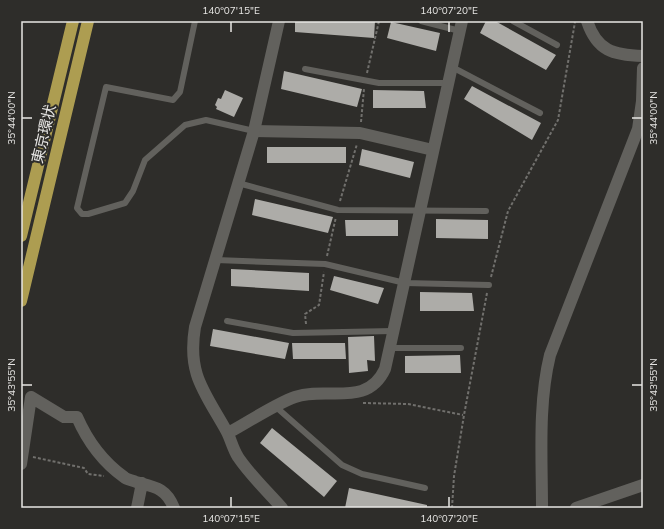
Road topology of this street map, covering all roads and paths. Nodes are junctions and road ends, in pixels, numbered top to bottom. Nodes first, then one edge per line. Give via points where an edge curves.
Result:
1 (73, 21) edge
2 (88, 21) edge
3 (195, 21) edge
4 (278, 21) edge
5 (379, 21) edge
6 (421, 21) edge
7 (513, 21) edge
8 (575, 21) edge
9 (587, 21) edge
10 (461, 26) edge
11 (557, 46) dead end
12 (643, 56) edge
13 (452, 67) junction
14 (643, 68) edge
15 (305, 69) dead end
16 (365, 80) junction
17 (448, 83) junction
18 (540, 113) dead end
19 (254, 131) junction
20 (360, 133) junction
21 (433, 150) junction
22 (238, 183) junction
23 (338, 210) junction
24 (421, 210) junction
25 (486, 211) dead end
26 (21, 236) edge
27 (216, 260) junction
28 (325, 264) junction
29 (405, 282) junction
30 (489, 285) junction
31 (21, 301) edge
32 (227, 321) dead end
33 (394, 331) junction
34 (306, 332) junction
35 (389, 348) junction
36 (461, 348) dead end
37 (363, 403) dead end
38 (276, 407) junction
39 (464, 415) junction
40 (228, 433) junction
41 (22, 459) edge
42 (125, 478) junction
43 (142, 483) junction
44 (643, 485) edge
45 (425, 488) dead end
46 (137, 508) edge
47 (174, 508) edge
48 (282, 508) edge
49 (452, 508) edge
50 (542, 508) edge
51 (576, 508) edge

1 - 26 highway, 東京環状
2 - 31 highway, 東京環状
3 - 19 lane via 178,97 173,100 106,87 77,208 82,214 88,214 125,203 133,191 145,160 186,125 206,120
4 - 19 street
5 - 16 path
6 - 10 lane
7 - 11 lane
8 - 30 path via 558,120 508,211
9 - 12 street via 591,33 599,44 609,51 623,56
10 - 13 street
13 - 17 street
13 - 18 lane
14 - 50 street via 638,129 547,367 541,444
15 - 16 lane
16 - 17 lane via 379,83
16 - 20 path
17 - 21 street
19 - 20 street
19 - 22 street
20 - 21 street
20 - 23 path
21 - 24 street
22 - 23 lane
22 - 27 street
23 - 24 lane
23 - 28 path
24 - 25 lane
24 - 29 street
27 - 28 lane
27 - 40 street via 195,326 193,352 197,379
28 - 29 lane
28 - 34 path via 319,305 305,314
29 - 30 lane
29 - 33 street
30 - 39 path
32 - 34 lane via 293,333
33 - 34 lane
33 - 35 street
35 - 36 lane
35 - 38 street via 381,378 366,390 358,393 304,394
37 - 39 path via 408,404
38 - 40 street
38 - 45 lane via 342,465 362,474
39 - 49 path via 454,476
40 - 48 street via 238,456
41 - 42 path via 84,468 88,474
41 - 42 street via 31,397 64,417 77,417 84,435 99,454
42 - 43 street
43 - 46 street
43 - 47 street via 163,490
44 - 51 street

